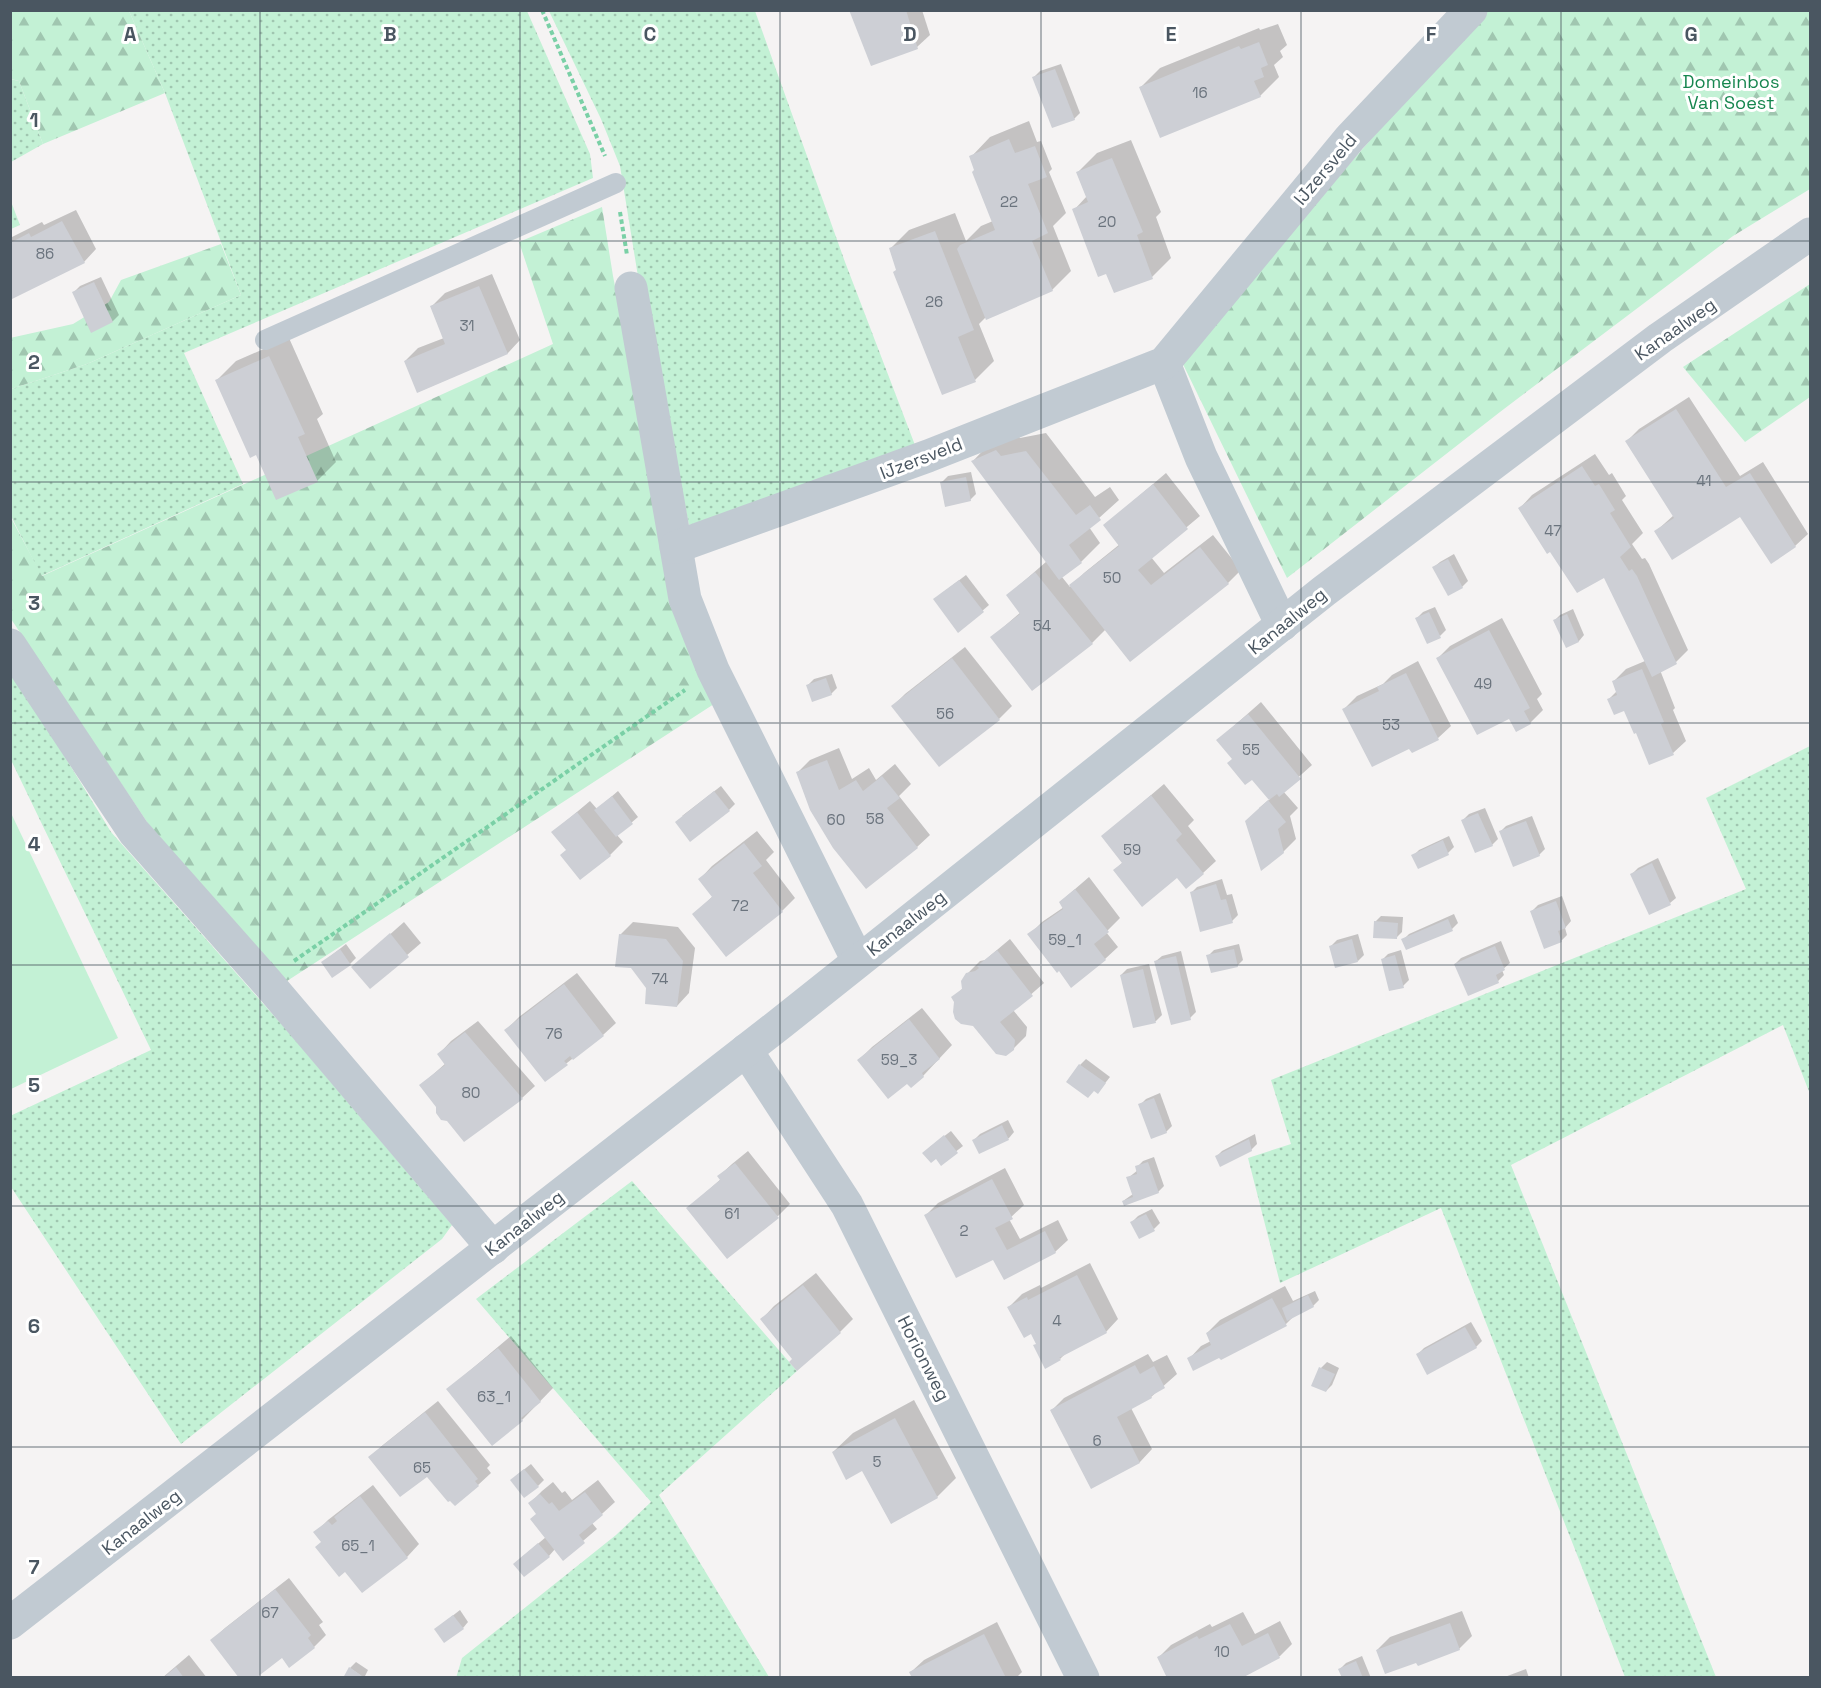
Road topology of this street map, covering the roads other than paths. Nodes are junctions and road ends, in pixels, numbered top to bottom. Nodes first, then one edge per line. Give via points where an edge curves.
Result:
1 (1471, 10) edge
2 (616, 183) road end
3 (1810, 234) edge
4 (631, 288) road end
5 (265, 340) dead end
6 (1164, 363) junction
7 (676, 547) junction
8 (1282, 625) junction
9 (10, 645) edge
10 (858, 961) junction
11 (746, 1050) junction
12 (493, 1248) junction
13 (10, 1623) edge
14 (1083, 1677) edge

1 - 6 street, IJzersveld via 1350,138
2 - 5 lane
3 - 8 street, Kanaalweg via 1660,339
4 - 7 street
6 - 7 street, IJzersveld via 928,456
6 - 8 street via 1201,457
7 - 10 street via 685,599 713,670
8 - 10 street, Kanaalweg
9 - 12 street via 134,832
10 - 11 street, Kanaalweg
11 - 12 street, Kanaalweg
11 - 14 street, Horionweg via 847,1204
12 - 13 street, Kanaalweg

